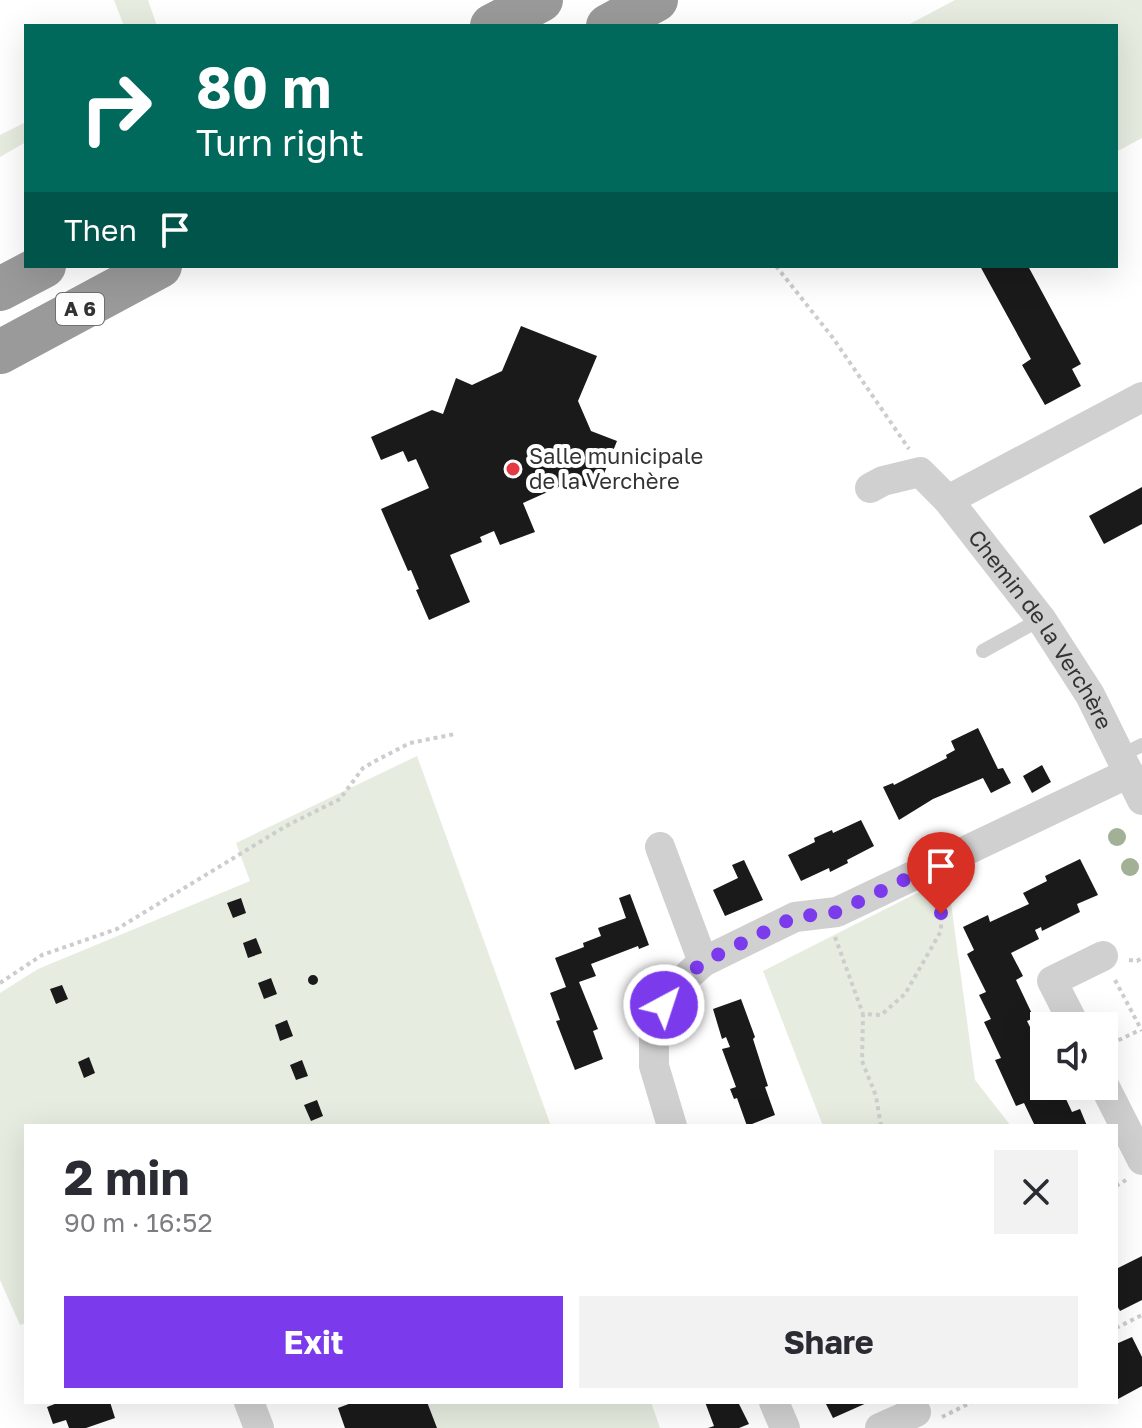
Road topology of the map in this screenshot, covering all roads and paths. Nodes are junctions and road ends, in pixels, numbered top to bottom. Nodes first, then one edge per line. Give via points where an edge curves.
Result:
1 (541, 0) edge
2 (656, 0) edge
3 (496, 24) edge
4 (612, 24) edge
5 (40, 268) edge
6 (156, 268) edge
7 (778, 268) edge
8 (0, 289) edge
9 (0, 352) edge
10 (1142, 397) edge
11 (920, 472) junction
12 (870, 488) dead end
13 (948, 500) junction
14 (1041, 619) junction
15 (983, 651) dead end
16 (455, 734) dead end
17 (1130, 758) edge
18 (1142, 800) edge
19 (660, 847) dead end
20 (929, 868) junction
21 (829, 913) junction
22 (1103, 956) joint
23 (703, 962) junction
24 (0, 983) edge
25 (1068, 1012) edge
26 (863, 1014) junction
27 (1141, 1030) edge
28 (1118, 1041) edge
29 (1112, 1100) edge
30 (671, 1124) edge
31 (881, 1124) edge
32 (1142, 1160) edge
33 (1142, 1315) edge
34 (1118, 1327) edge
35 (250, 1404) edge
36 (775, 1404) edge
37 (916, 1412) dead end
38 (259, 1428) edge
39 (785, 1428) edge
40 (880, 1428) edge

1 - 3 highway
2 - 4 highway
5 - 8 highway, A 6
6 - 9 highway, A 6
7 - 11 path via 833,338 907,444
10 - 13 street
11 - 12 street
11 - 13 street, Chemin de la Verchère
13 - 14 street, Chemin de la Verchère
14 - 15 lane
14 - 17 street, Chemin de la Verchère
16 - 24 path via 410,743 377,760 363,768 340,799 117,929 42,955
17 - 18 street, Chemin de la Verchère
17 - 20 street
19 - 23 street
20 - 21 street
20 - 26 path via 941,897 941,931 905,994 881,1015
21 - 23 street via 795,917
21 - 26 path
22 - 25 street via 1052,981
22 - 27 path
23 - 30 street via 674,988 654,1022 654,1066
26 - 31 path via 862,1061
27 - 28 path
29 - 32 street
33 - 34 path
35 - 38 street
36 - 39 street
37 - 40 street

